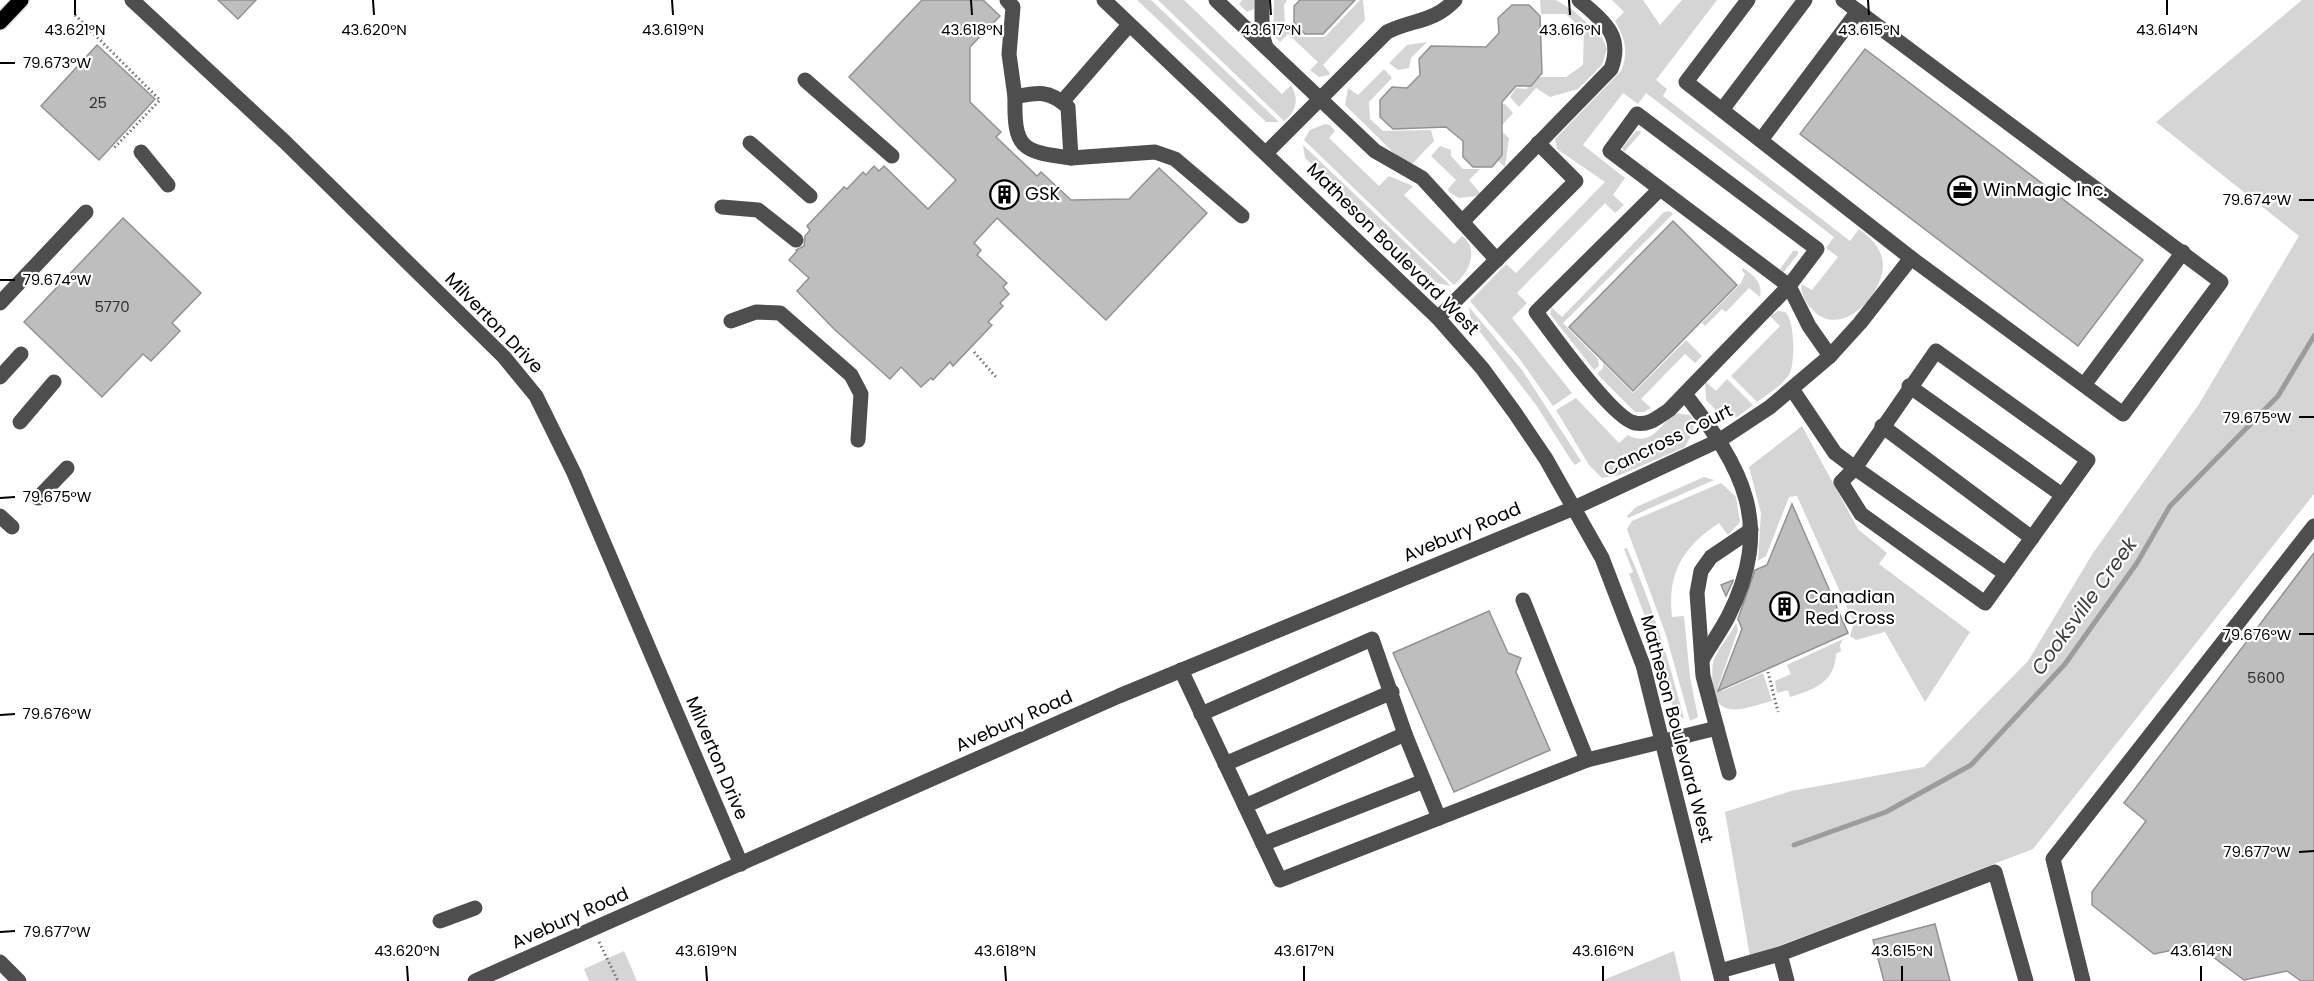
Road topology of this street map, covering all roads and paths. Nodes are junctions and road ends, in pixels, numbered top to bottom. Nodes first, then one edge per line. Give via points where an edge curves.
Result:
1 (21, 0) edge
2 (132, 0) edge
3 (1007, 0) edge
4 (1104, 0) edge
5 (1216, 0) edge
6 (1262, 0) edge
7 (1455, 0) edge
8 (1579, 0) edge
9 (1748, 0) edge
10 (1805, 0) edge
11 (1843, 0) edge
12 (1858, 11) junction
13 (75, 15) dead end
14 (0, 22) edge
15 (1129, 25) junction
16 (1267, 48) junction
17 (805, 80) dead end
18 (1015, 97) junction
19 (1318, 99) junction
20 (1062, 102) junction
21 (1722, 110) junction
22 (1761, 140) junction
23 (750, 143) dead end
24 (1538, 143) junction
25 (114, 148) dead end
26 (141, 152) dead end
27 (1266, 153) junction
28 (892, 156) dead end
29 (1071, 158) junction
30 (168, 185) dead end
31 (1660, 189) junction
32 (810, 196) dead end
33 (722, 207) dead end
34 (86, 212) dead end
35 (1242, 216) dead end
36 (1462, 222) junction
37 (796, 240) dead end
38 (2183, 252) junction
39 (1911, 258) junction
40 (1497, 260) junction
41 (1789, 286) junction
42 (0, 303) edge
43 (1438, 318) junction
44 (731, 321) dead end
45 (974, 352) dead end
46 (21, 354) dead end
47 (1830, 356) junction
48 (0, 377) edge
49 (996, 377) dead end
50 (54, 382) dead end
51 (2084, 385) junction
52 (1909, 386) junction
53 (1792, 389) junction
54 (1684, 394) junction
55 (20, 422) dead end
56 (1882, 426) junction
57 (858, 440) dead end
58 (1720, 440) junction
59 (67, 468) dead end
60 (1854, 468) junction
61 (2062, 495) junction
62 (38, 498) dead end
63 (1574, 508) junction
64 (0, 516) edge
65 (2314, 526) edge
66 (12, 527) dead end
67 (1751, 530) junction
68 (2032, 538) junction
69 (2006, 574) junction
70 (1522, 600) dead end
71 (1702, 660) junction
72 (1181, 670) junction
73 (1768, 672) dead end
74 (1392, 692) junction
75 (1778, 712) dead end
76 (1201, 714) junction
77 (1717, 728) junction
78 (1405, 734) junction
79 (1663, 740) junction
80 (1587, 760) junction
81 (1225, 764) junction
82 (1730, 773) dead end
83 (1424, 781) junction
84 (1245, 806) junction
85 (1439, 818) junction
86 (1263, 844) junction
87 (741, 864) junction
88 (475, 908) dead end
89 (440, 921) dead end
90 (592, 930) junction
91 (1780, 954) junction
92 (0, 962) edge
93 (1721, 976) edge
94 (19, 981) edge
95 (475, 981) edge
96 (618, 981) edge
97 (1787, 981) edge
98 (2026, 981) edge
99 (2083, 981) edge

1 - 14 main road
2 - 87 street, Milverton Drive via 302,158 504,357 536,396 594,515
3 - 18 street via 1013,7 1009,54
4 - 15 street, Matheson Boulevard West
5 - 16 street
6 - 16 street via 1262,34
7 - 19 street via 1431,19 1387,32
8 - 24 street via 1613,35 1615,58 1611,69
9 - 21 street via 1686,82
10 - 21 street
11 - 12 street
12 - 22 street
12 - 38 street
13 - 25 path via 160,100
15 - 20 street
15 - 27 street, Matheson Boulevard West
16 - 19 street
17 - 28 street
18 - 20 street via 1036,92 1055,96
18 - 29 street via 1014,125 1022,144 1039,154
19 - 27 street
19 - 36 street via 1375,151 1422,178
20 - 29 street via 1068,107
21 - 22 street
22 - 39 street
23 - 32 street
24 - 36 street
24 - 40 street via 1576,182
26 - 30 street
27 - 43 street, Matheson Boulevard West
29 - 35 street via 1155,152 1175,159
31 - 41 street
31 - 41 street via 1610,151 1637,114 1817,249
31 - 54 street via 1536,312 1587,378 1634,423 1651,422
33 - 37 street via 758,210
34 - 42 street
36 - 40 street
38 - 51 street
38 - 51 street via 2221,282 2123,414
39 - 47 street, Cancross Court
39 - 51 street
40 - 43 street
41 - 47 street
41 - 54 street
43 - 63 street, Matheson Boulevard West via 1515,413
44 - 57 street via 756,312 780,313 851,375 861,394
45 - 49 path
46 - 48 street
47 - 53 street, Cancross Court
50 - 55 street
52 - 56 street
52 - 61 street
52 - 61 street via 1936,351 2088,460
53 - 58 street, Cancross Court
53 - 60 street via 1835,453
54 - 58 street
56 - 60 street
56 - 68 street
58 - 63 street, Cancross Court
58 - 67 street via 1744,490
59 - 62 street
60 - 69 street
60 - 69 street via 1841,482 1861,514 1985,603
61 - 68 street
63 - 72 street, Avebury Road
63 - 79 street, Matheson Boulevard West via 1602,558 1624,611
64 - 66 street
65 - 99 street via 2054,859
67 - 71 street via 1742,582 1728,618
67 - 71 street via 1712,557 1701,571 1696,593
68 - 69 street
70 - 80 street
71 - 77 street via 1706,695
72 - 76 street
72 - 87 street, Avebury Road
73 - 75 path
74 - 76 street via 1372,639
74 - 78 street
74 - 81 street
76 - 81 street
77 - 79 street
77 - 82 street
78 - 83 street
78 - 84 street
79 - 80 street
79 - 93 street, Matheson Boulevard West
80 - 85 street
81 - 84 street
83 - 85 street
83 - 86 street
84 - 86 street
85 - 86 street via 1280,880
87 - 90 street, Avebury Road
88 - 89 street
90 - 95 street, Avebury Road
90 - 96 path
91 - 93 street
91 - 97 street
91 - 98 street via 1995,872
92 - 94 street

